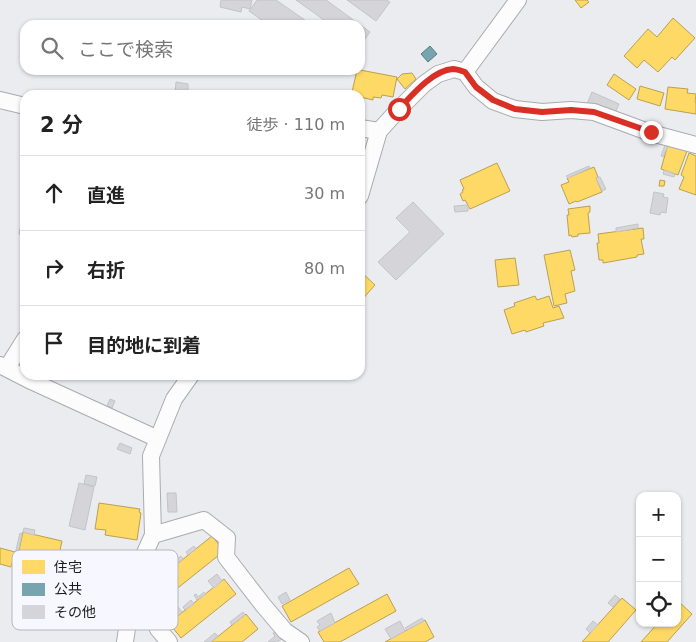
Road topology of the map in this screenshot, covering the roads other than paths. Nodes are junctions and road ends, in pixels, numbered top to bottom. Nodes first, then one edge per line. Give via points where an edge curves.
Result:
1 (518, 0) edge
2 (465, 72) junction
3 (0, 100) edge
4 (20, 105) edge
5 (365, 129) edge
6 (379, 131) junction
7 (696, 145) edge
8 (365, 179) edge
9 (20, 345) edge
10 (4, 366) edge
11 (20, 375) edge
12 (29, 380) edge
13 (187, 380) edge
14 (158, 439) junction
15 (152, 535) junction
16 (146, 550) edge
17 (159, 630) edge
18 (169, 642) edge
19 (301, 642) edge

1 - 2 street
2 - 6 street via 454,69 438,74 411,96
2 - 7 street via 476,87 493,100 515,109 594,112
3 - 4 street
5 - 6 street
6 - 8 street
9 - 10 street
10 - 11 street
12 - 14 street
13 - 14 street via 174,399
14 - 15 street via 151,456
15 - 16 street
15 - 19 street via 204,520 227,538 226,557 285,631
17 - 18 street

